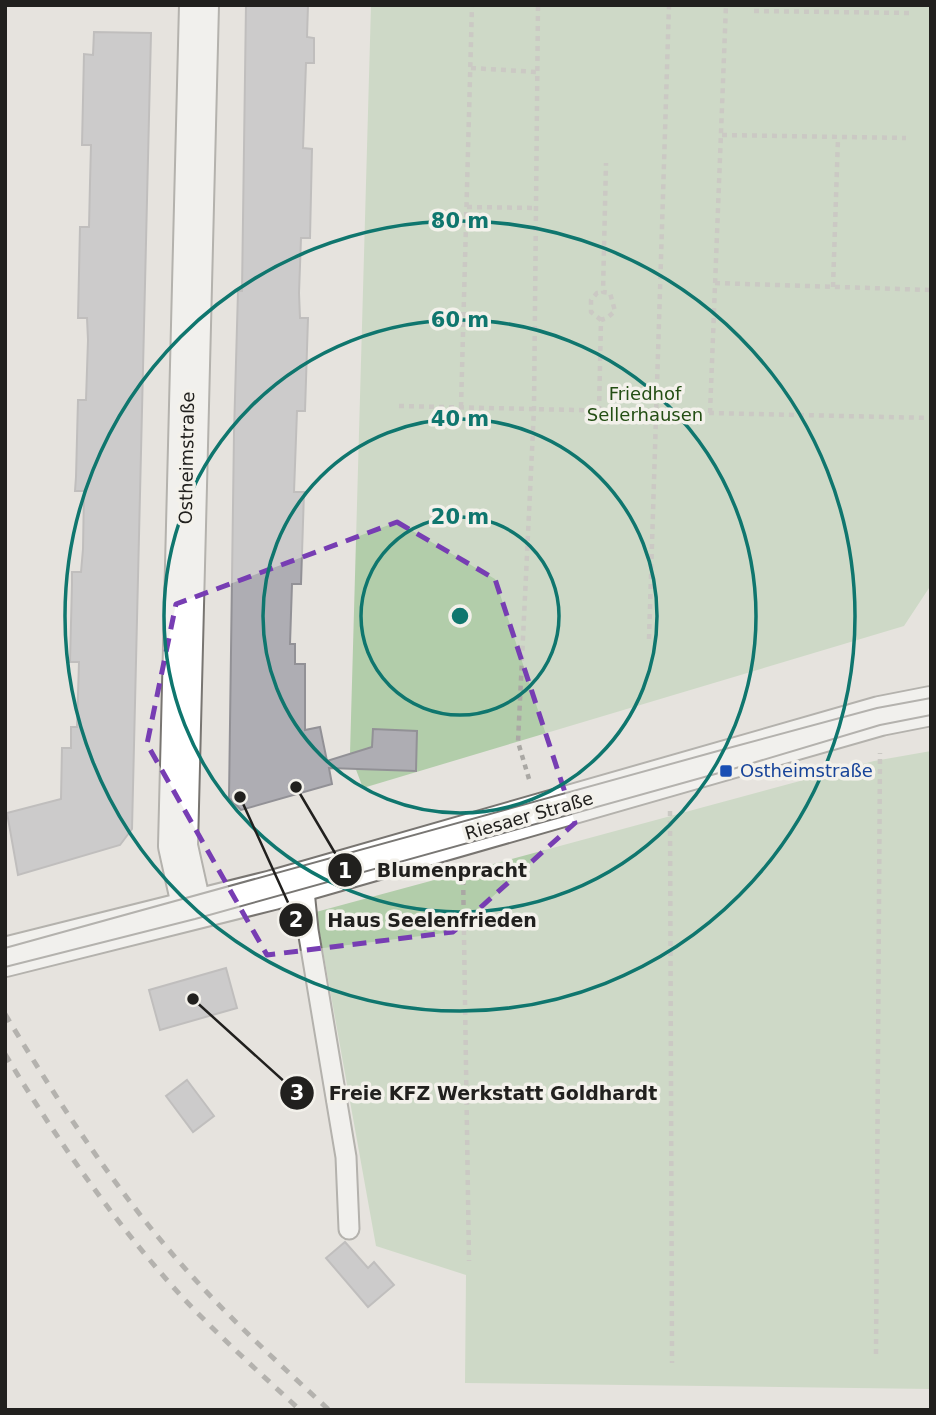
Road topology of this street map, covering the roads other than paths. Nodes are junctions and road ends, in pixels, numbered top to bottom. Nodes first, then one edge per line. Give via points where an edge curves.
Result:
1 (199, 5) edge
2 (931, 706) edge
3 (303, 881) junction
4 (192, 909) junction
5 (5, 957) edge
6 (349, 1229) dead end

1 - 4 main road, Ostheimstraße via 178,846
2 - 3 main road, Riesaer Straße via 880,716
3 - 4 main road, Riesaer Straße
3 - 6 lane via 345,1157
4 - 5 main road, Riesaer Straße

